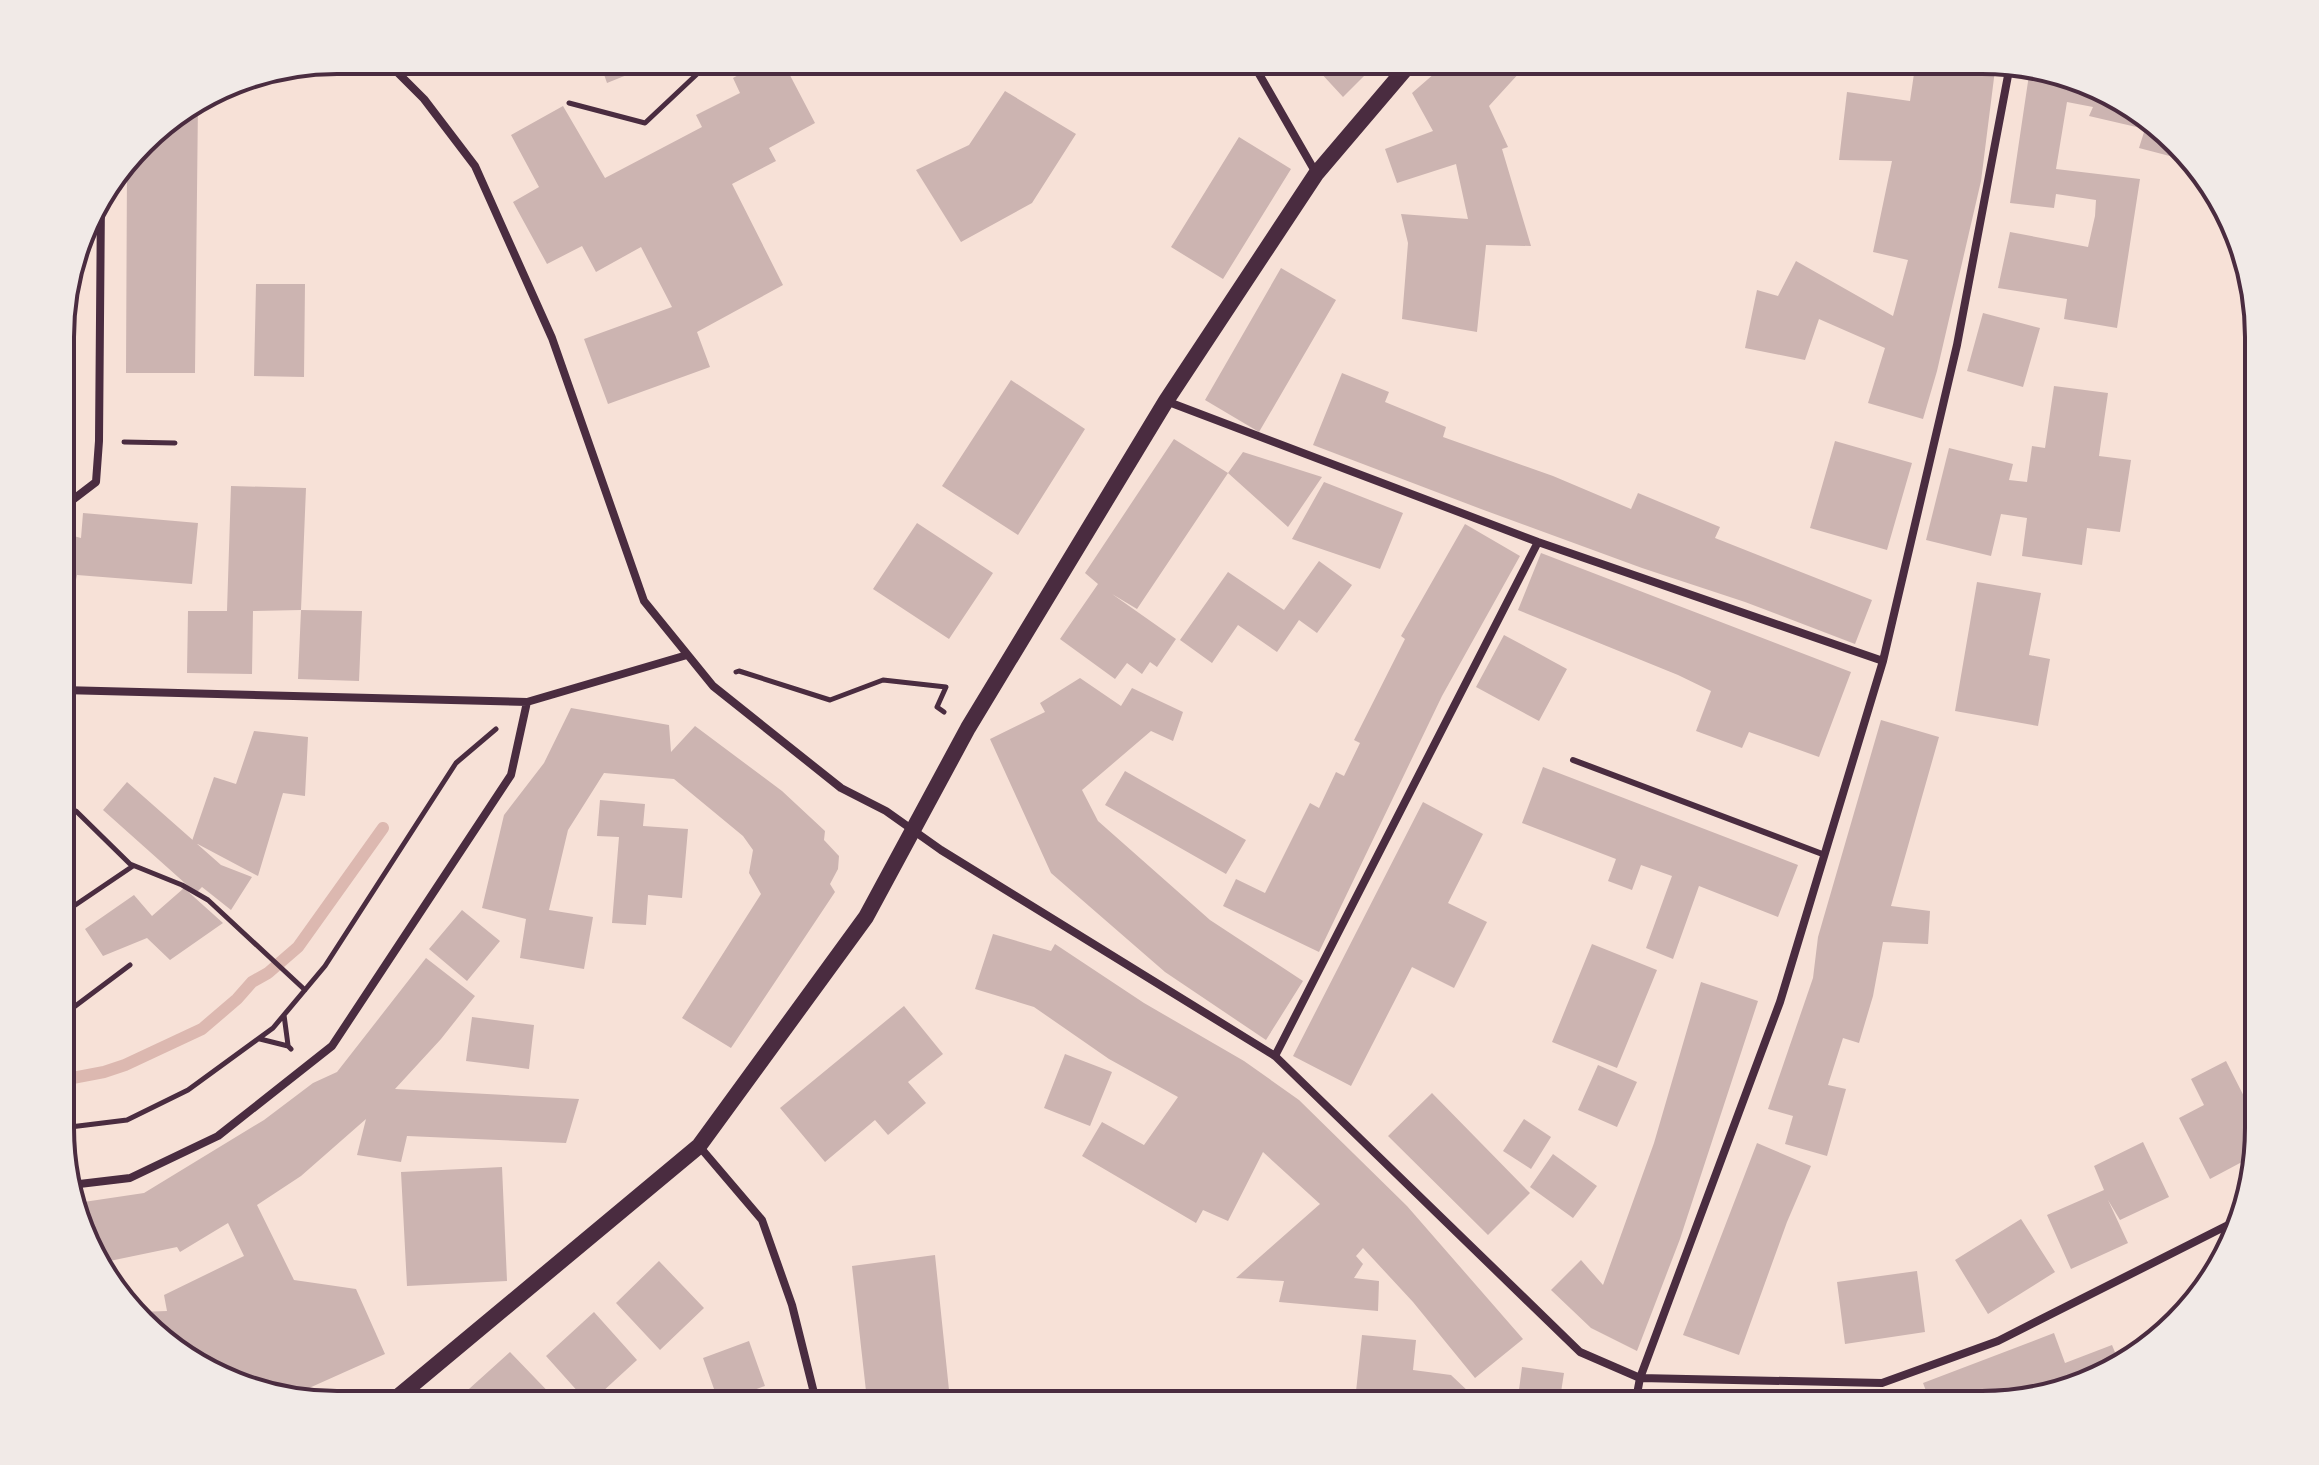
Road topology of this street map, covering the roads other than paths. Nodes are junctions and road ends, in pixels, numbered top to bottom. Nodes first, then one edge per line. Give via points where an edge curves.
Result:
1 (399, 74) edge
2 (1259, 74) edge
3 (1401, 74) edge
4 (2008, 76) edge
5 (1316, 174) junction
6 (101, 223) edge
7 (1166, 401) junction
8 (74, 499) edge
9 (1538, 542) junction
10 (687, 655) junction
11 (1883, 661) junction
12 (74, 690) edge
13 (527, 702) junction
14 (1573, 760) dead end
15 (912, 830) junction
16 (1825, 855) junction
17 (1275, 1056) junction
18 (699, 1146) junction
19 (81, 1184) edge
20 (2225, 1226) edge
21 (1640, 1378) junction
22 (1638, 1390) edge
23 (405, 1391) edge
24 (813, 1391) edge

1 - 10 street via 475,166 552,338 644,601
2 - 5 street
3 - 5 main road
4 - 11 street via 1957,345
5 - 7 main road
6 - 8 street via 96,482
7 - 9 street
7 - 15 main road
9 - 11 street
9 - 17 street
10 - 13 street
10 - 15 street via 713,686 841,788
11 - 16 street
12 - 13 street
13 - 19 street via 511,775 332,1046 218,1136 130,1178
14 - 16 lane
15 - 17 street
15 - 18 main road via 866,917
16 - 21 street via 1780,1002
17 - 21 street via 1580,1352
18 - 23 main road
18 - 24 street via 762,1220 792,1305
20 - 21 street via 1998,1341 1882,1383
21 - 22 street

